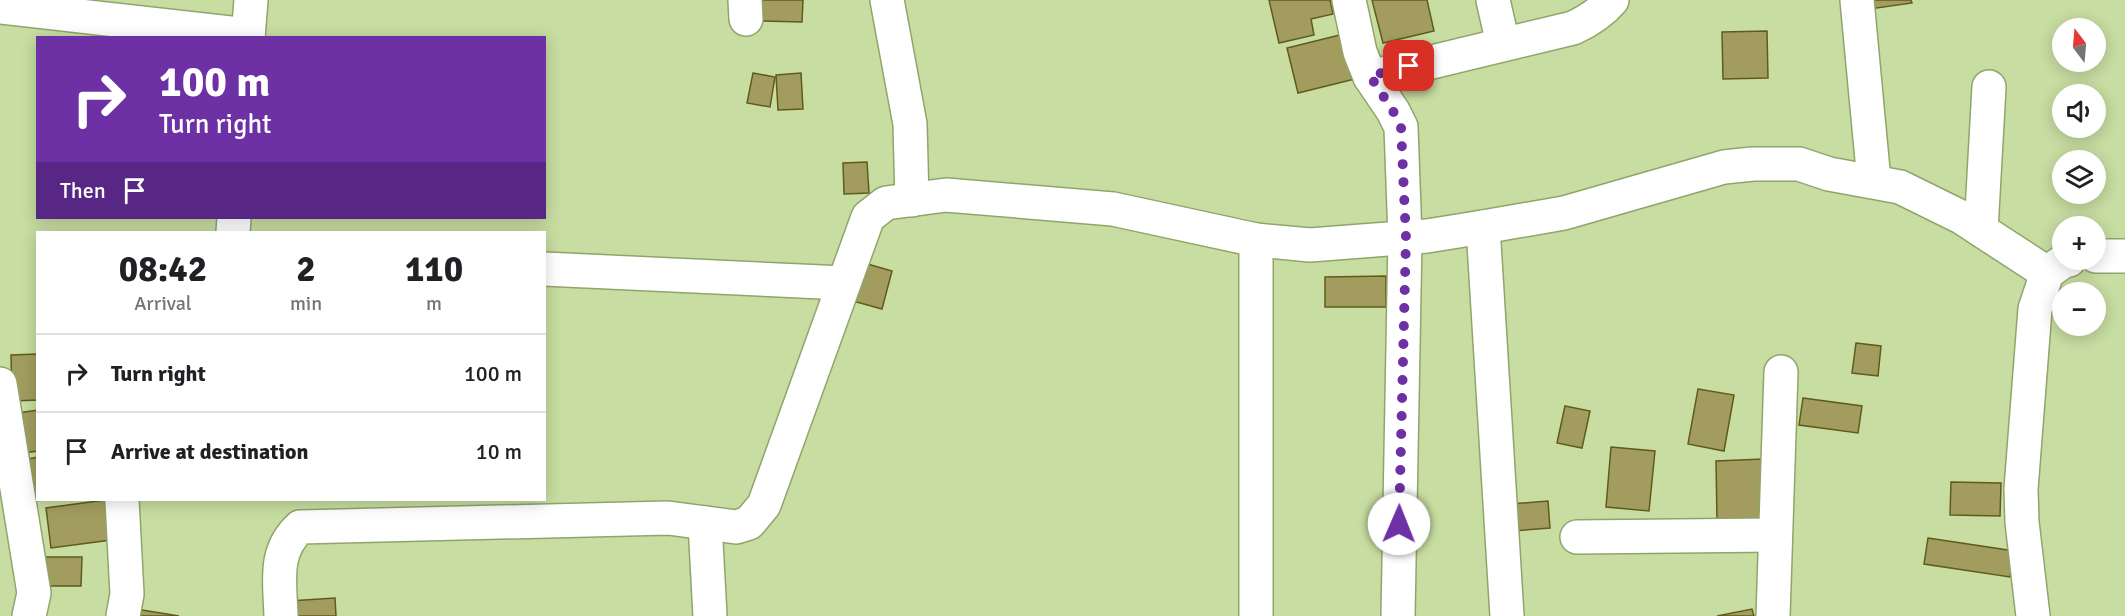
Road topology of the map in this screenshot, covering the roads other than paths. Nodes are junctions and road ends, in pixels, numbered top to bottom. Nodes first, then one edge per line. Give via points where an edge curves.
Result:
1 (251, 0) edge
2 (887, 0) edge
3 (1349, 0) edge
4 (1492, 0) edge
5 (1611, 0) edge
6 (1857, 0) edge
7 (0, 7) edge
8 (248, 36) edge
9 (1503, 44) junction
10 (1370, 76) junction
11 (1989, 87) dead end
12 (1874, 181) junction
13 (912, 200) junction
14 (1483, 227) junction
15 (1981, 230) junction
16 (1406, 238) junction
17 (1256, 240) junction
18 (2106, 256) edge
19 (2125, 256) edge
20 (2052, 263) edge
21 (546, 269) edge
22 (2056, 270) edge
23 (844, 283) junction
24 (1781, 372) dead end
25 (2, 405) edge
26 (122, 501) edge
27 (364, 512) edge
28 (705, 523) junction
29 (1775, 535) junction
30 (1577, 537) dead end
31 (29, 616) edge
32 (123, 616) edge
33 (281, 616) edge
34 (710, 616) edge
35 (1256, 616) edge
36 (1398, 616) edge
37 (1507, 616) edge
38 (1773, 616) edge
39 (2033, 616) edge

1 - 8 street
2 - 13 street via 910,124
3 - 10 street via 1360,52
4 - 9 street
5 - 9 street via 1588,21 1573,28
6 - 12 street
7 - 8 street
9 - 10 street
10 - 16 street via 1401,127
11 - 15 street
12 - 14 street via 1799,164 1724,167 1564,213
12 - 15 street via 1900,187
13 - 17 street via 946,195 1113,209
13 - 23 street via 886,203 868,217
14 - 16 street
14 - 37 street
15 - 20 street
16 - 17 street via 1310,245
16 - 36 street
17 - 35 street
18 - 19 street
21 - 23 street
22 - 39 street via 2036,309 2021,489
23 - 28 street via 765,506 749,523 736,527
24 - 29 street
25 - 31 street via 34,593
26 - 32 street via 127,594
27 - 28 street via 668,518
27 - 33 street via 300,527 289,538 279,565
28 - 34 street
29 - 30 street
29 - 38 street

